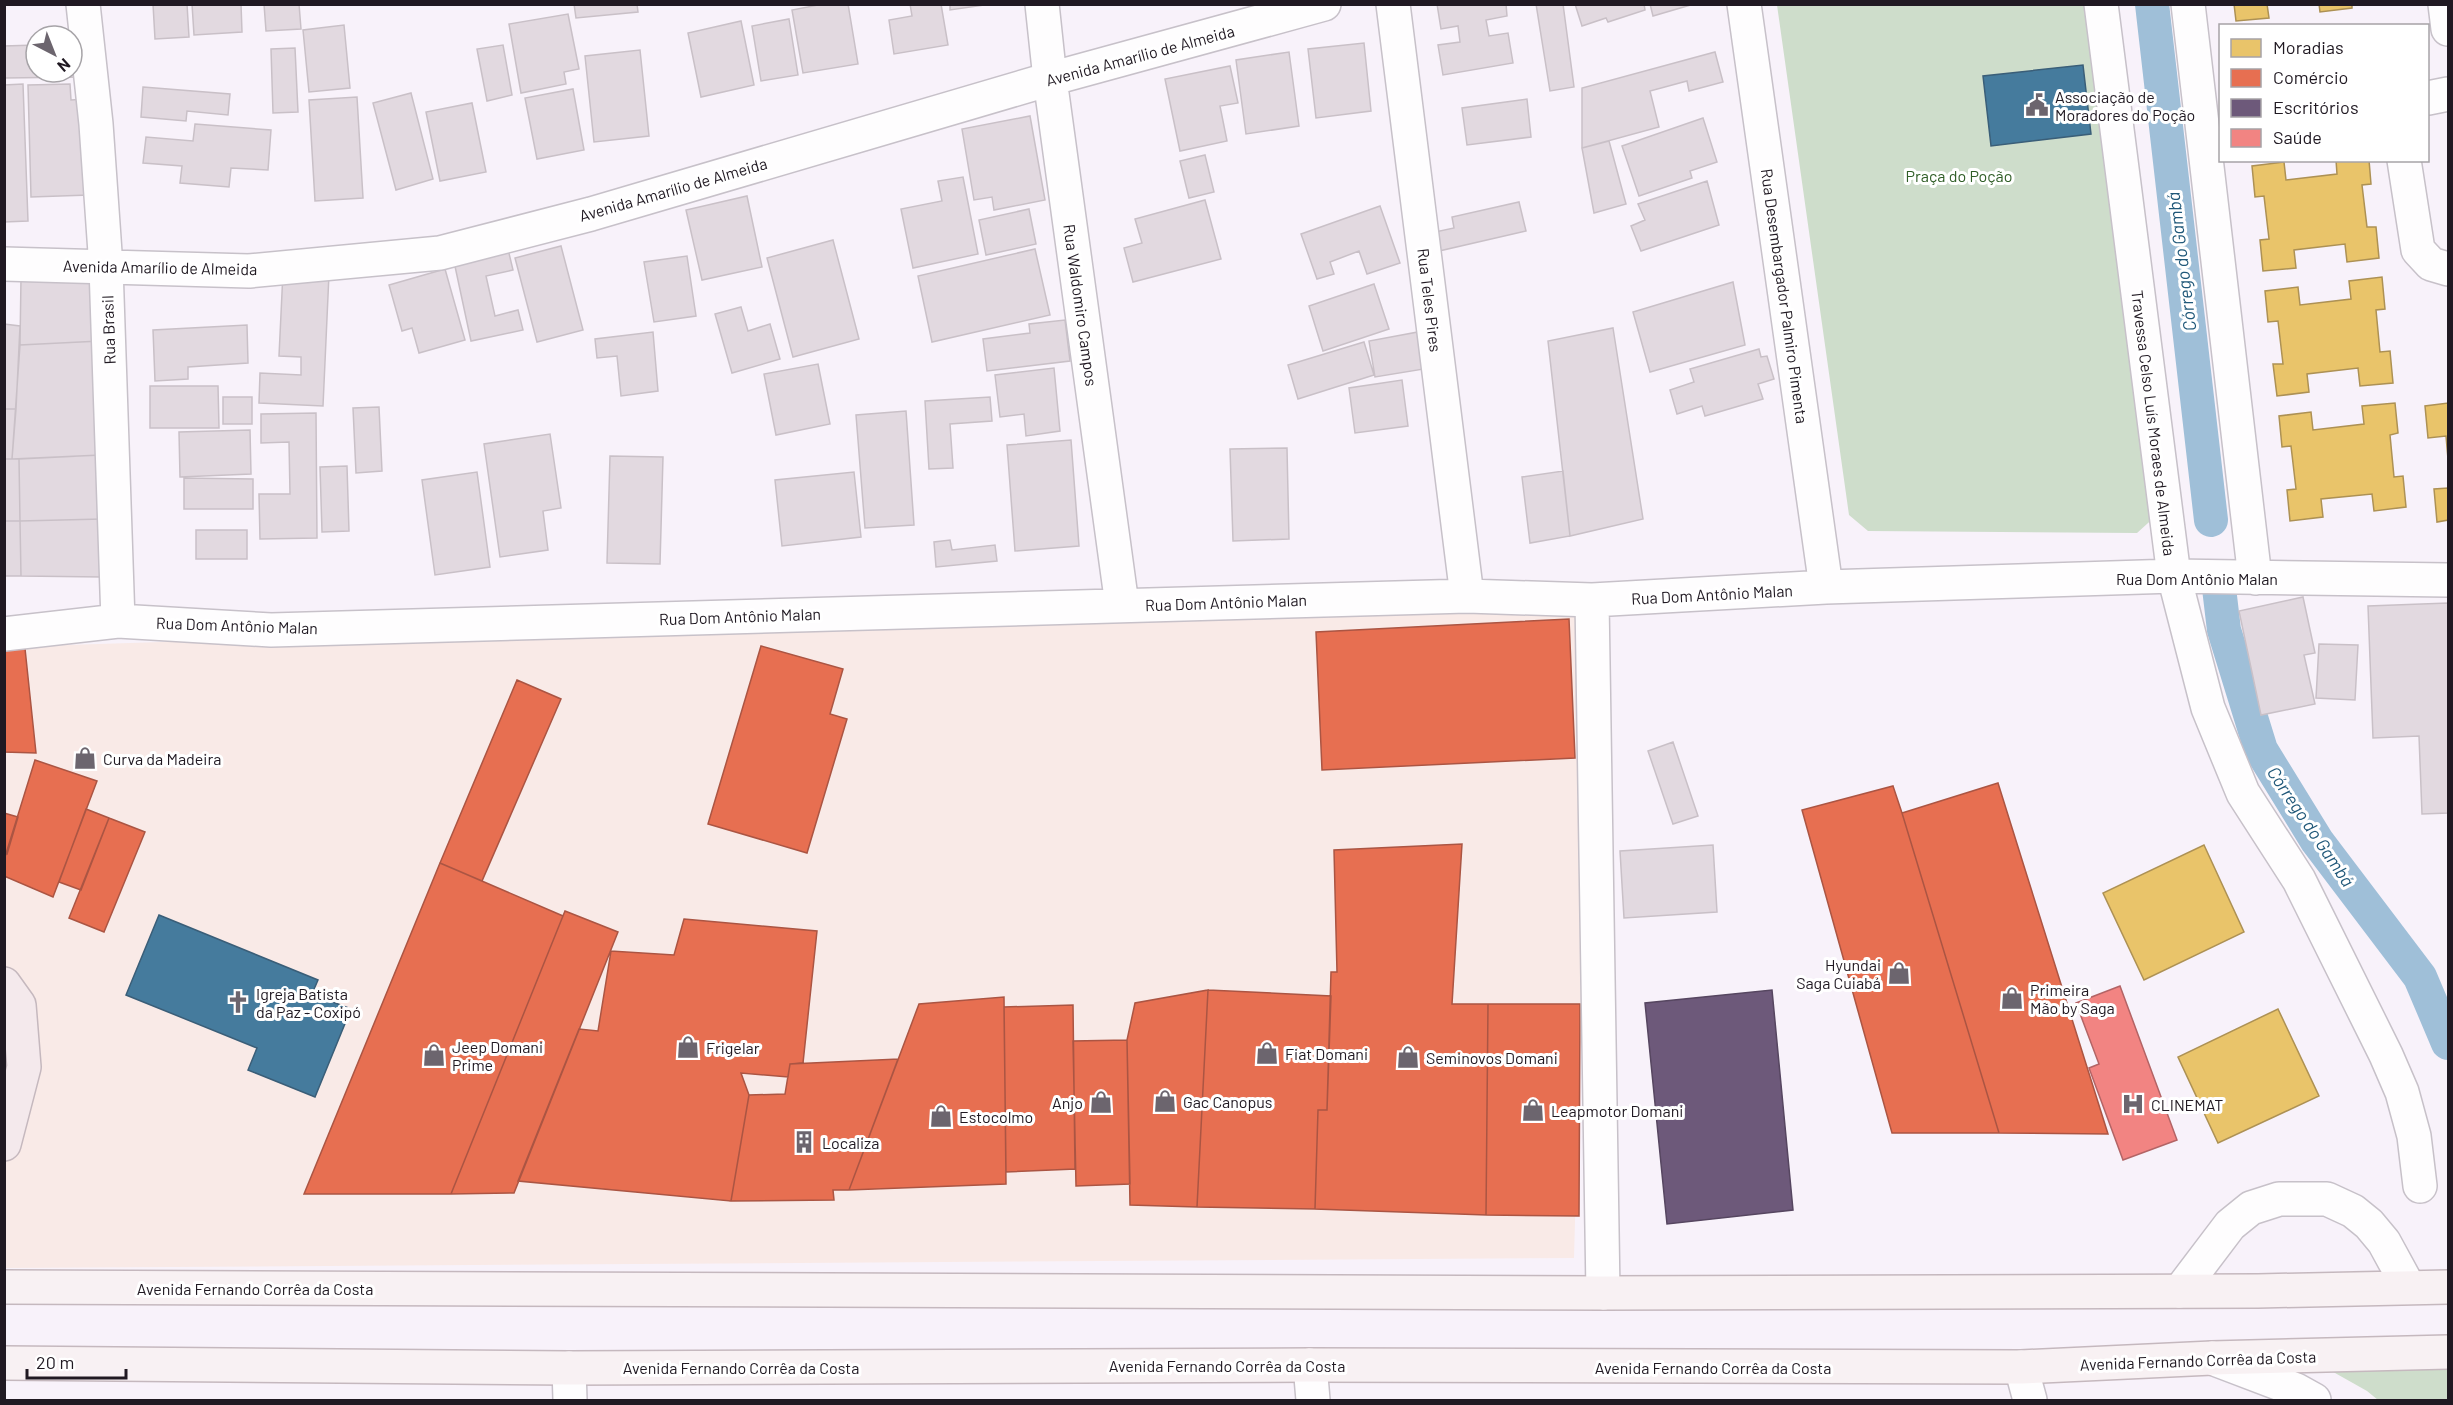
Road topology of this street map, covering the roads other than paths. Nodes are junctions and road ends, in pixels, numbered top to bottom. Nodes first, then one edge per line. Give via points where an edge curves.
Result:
1 (83, 4) edge
2 (1042, 4) edge
3 (1324, 4) edge
4 (1393, 4) edge
5 (1744, 4) edge
6 (2101, 4) edge
7 (2188, 4) edge
8 (2445, 4) edge
9 (2448, 29) edge
10 (1050, 79) junction
11 (2448, 94) edge
12 (2429, 98) edge
13 (2404, 162) edge
14 (4, 264) edge
15 (106, 267) junction
16 (2448, 269) edge
17 (2174, 576) junction
18 (2255, 578) junction
19 (2448, 580) edge
20 (1826, 588) junction
21 (1467, 596) junction
22 (1592, 600) junction
23 (1122, 605) junction
24 (118, 621) junction
25 (4, 634) edge
26 (4, 984) edge
27 (4, 1144) edge
28 (2420, 1186) dead end
29 (2408, 1286) junction
30 (4, 1287) edge
31 (2448, 1287) edge
32 (2180, 1291) junction
33 (1603, 1293) junction
34 (2448, 1352) edge
35 (2212, 1358) junction
36 (4, 1363) edge
37 (1310, 1365) junction
38 (2021, 1367) junction
39 (569, 1368) junction
40 (570, 1401) edge
41 (1313, 1401) edge
42 (2030, 1401) edge
43 (2314, 1401) edge

1 - 15 street, Rua Brasil
2 - 10 street, Rua Waldomiro Campos
3 - 10 street, Avenida Amarílio de Almeida
4 - 21 street, Rua Teles Pires
5 - 20 street, Rua Desembargador Palmiro Pimenta
6 - 17 street, Travessa Celso Luís Moraes de Almeida
7 - 18 street
8 - 9 street
10 - 15 street, Avenida Amarílio de Almeida via 591,214 440,253 249,271
10 - 23 street, Rua Waldomiro Campos
11 - 12 street
13 - 16 street via 2418,250 2431,264
14 - 15 street, Avenida Amarílio de Almeida
15 - 24 street, Rua Brasil
17 - 18 street, Rua Dom Antônio Malan
17 - 20 street, Rua Dom Antônio Malan
17 - 28 street, Travessa Celso Luís Moraes de Almeida via 2208,708 2243,793 2299,880 2402,1092 2414,1136
18 - 19 street, Rua Dom Antônio Malan
20 - 22 street, Rua Dom Antônio Malan
21 - 22 street, Rua Dom Antônio Malan
21 - 23 street, Rua Dom Antônio Malan
22 - 33 street
23 - 24 street, Rua Dom Antônio Malan via 271,630
24 - 25 street, Rua Dom Antônio Malan
26 - 27 highway via 19,1005 24,1067
29 - 31 main road, Avenida Fernando Corrêa da Costa
29 - 32 main road, Avenida Fernando Corrêa da Costa
29 - 32 street via 2384,1242 2353,1211 2327,1199 2279,1199 2251,1208 2230,1225
30 - 33 main road, Avenida Fernando Corrêa da Costa
32 - 33 main road, Avenida Fernando Corrêa da Costa
34 - 35 main road, Avenida Fernando Corrêa da Costa
35 - 38 main road, Avenida Fernando Corrêa da Costa
35 - 43 street via 2296,1390
36 - 39 main road, Avenida Fernando Corrêa da Costa
37 - 38 main road, Avenida Fernando Corrêa da Costa
37 - 39 main road, Avenida Fernando Corrêa da Costa
37 - 41 street
38 - 42 street
39 - 40 street

